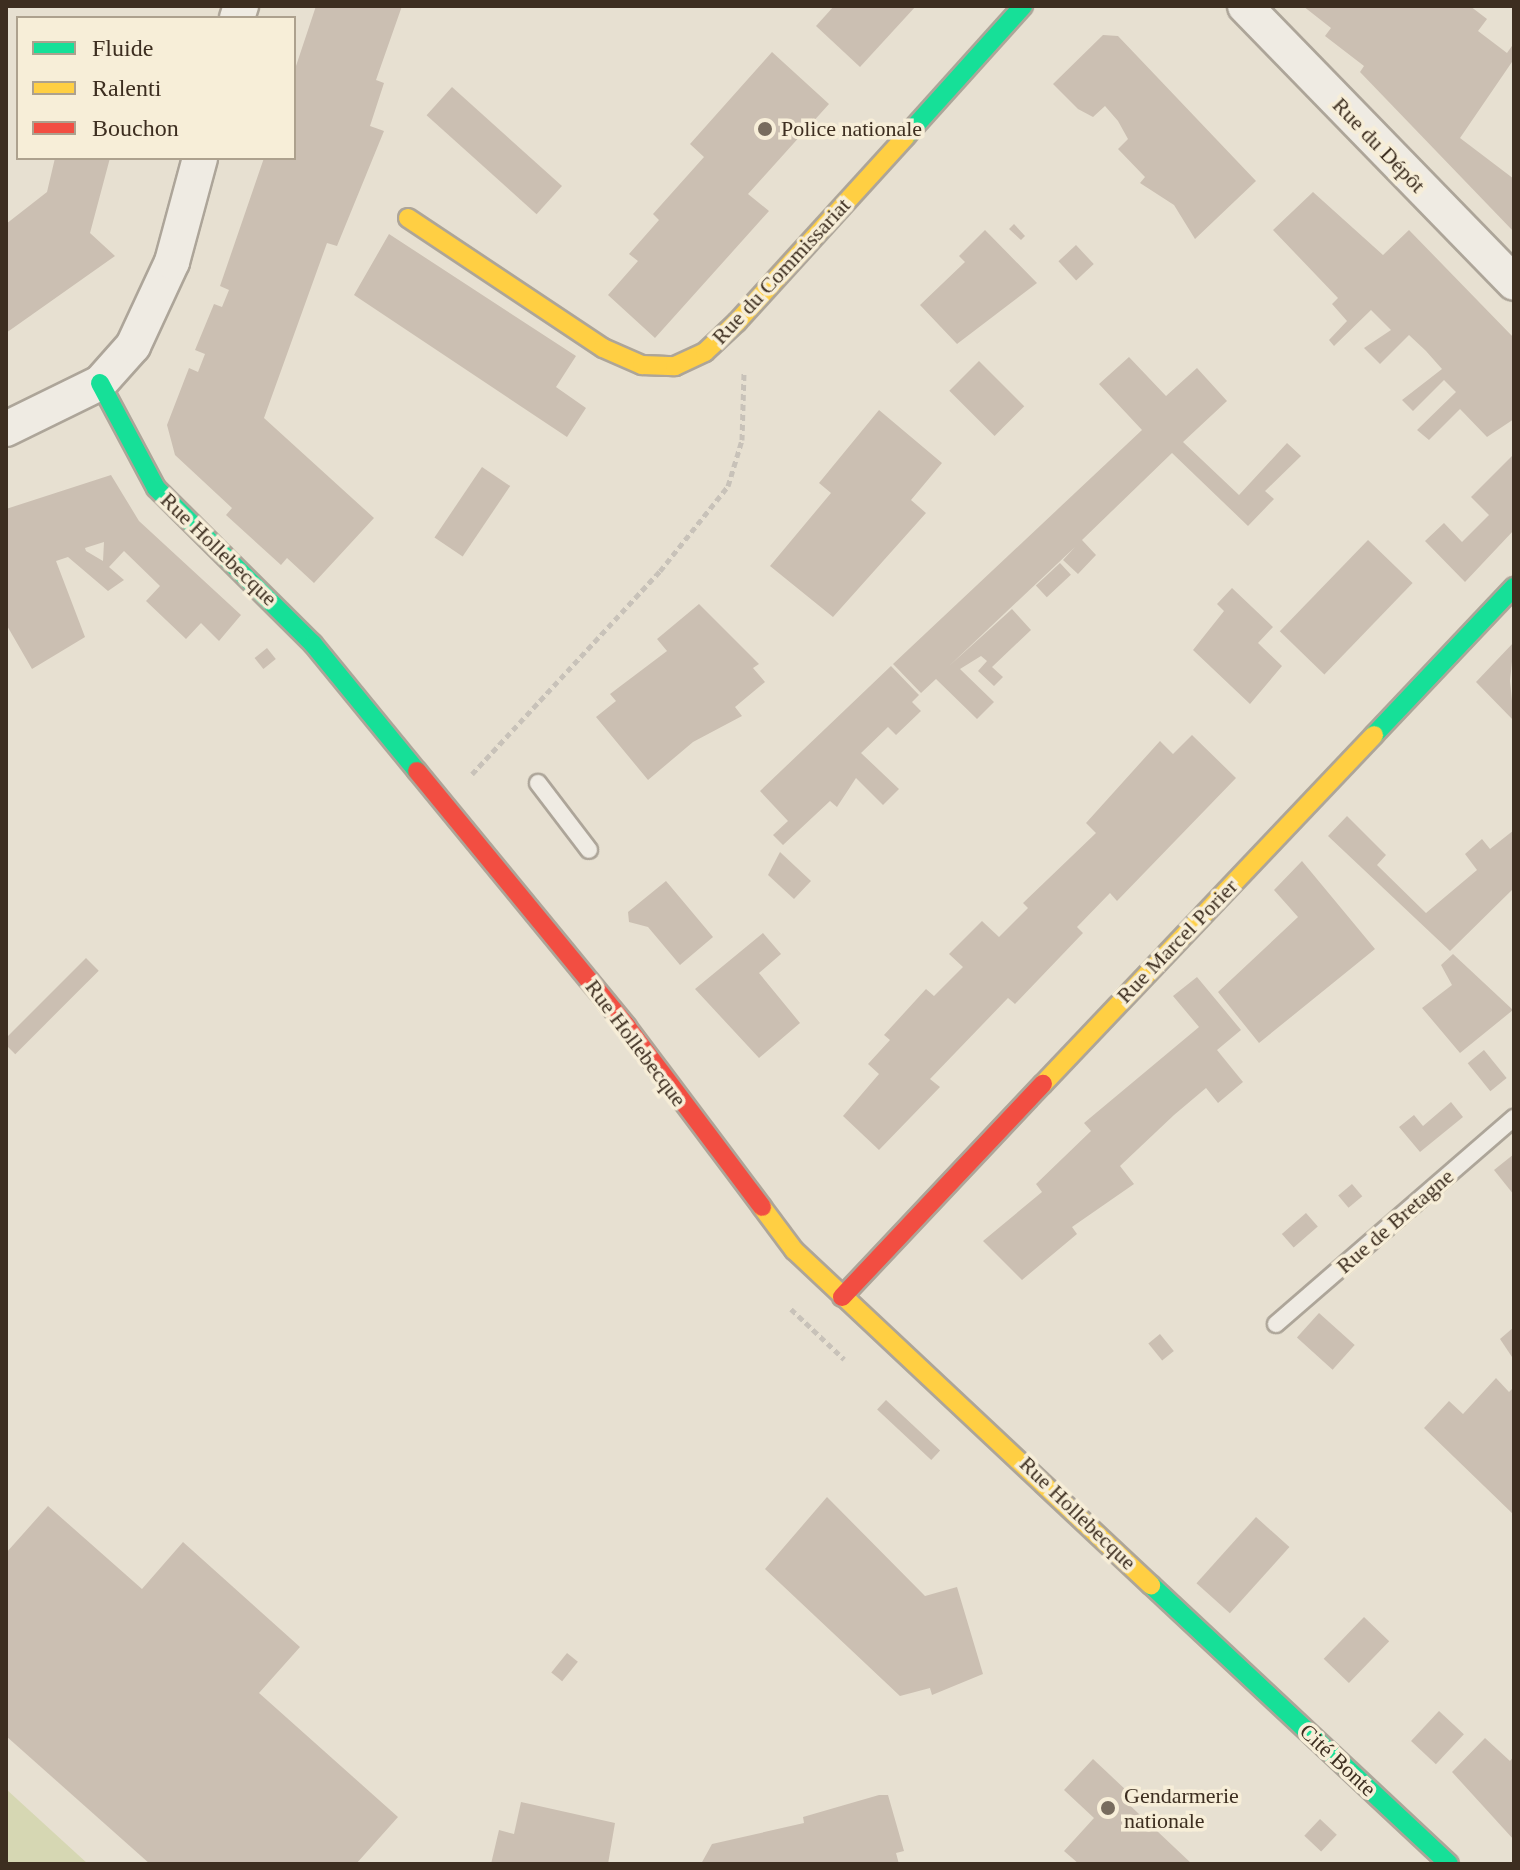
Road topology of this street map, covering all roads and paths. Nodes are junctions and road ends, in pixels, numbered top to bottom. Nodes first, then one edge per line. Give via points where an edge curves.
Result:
1 (1023, 6) edge
2 (1245, 6) edge
3 (199, 160) edge
4 (408, 218) dead end
5 (1514, 283) edge
6 (737, 322) junction
7 (100, 383) junction
8 (6, 429) edge
9 (1514, 587) edge
10 (538, 783) dead end
11 (442, 802) junction
12 (589, 850) dead end
13 (1514, 1118) edge
14 (842, 1297) junction
15 (1276, 1324) dead end
16 (1228, 1655) joint
17 (1449, 1864) edge

1 - 6 street, Rue du Commissariat
2 - 5 street, Rue du Dépôt
3 - 7 street via 162,288 133,346
4 - 6 street, Rue du Commissariat via 603,348 642,365 690,360
6 - 11 path via 746,410 728,486 511,737
7 - 8 street
7 - 11 street, Rue Hollebecque via 156,488 272,598
9 - 14 street, Rue Marcel Porier
10 - 12 lane
11 - 14 street, Rue Hollebecque via 627,1027 767,1220
13 - 15 lane, Rue de Bretagne
14 - 16 street, Rue Hollebecque
16 - 17 street, Cité Bonte

